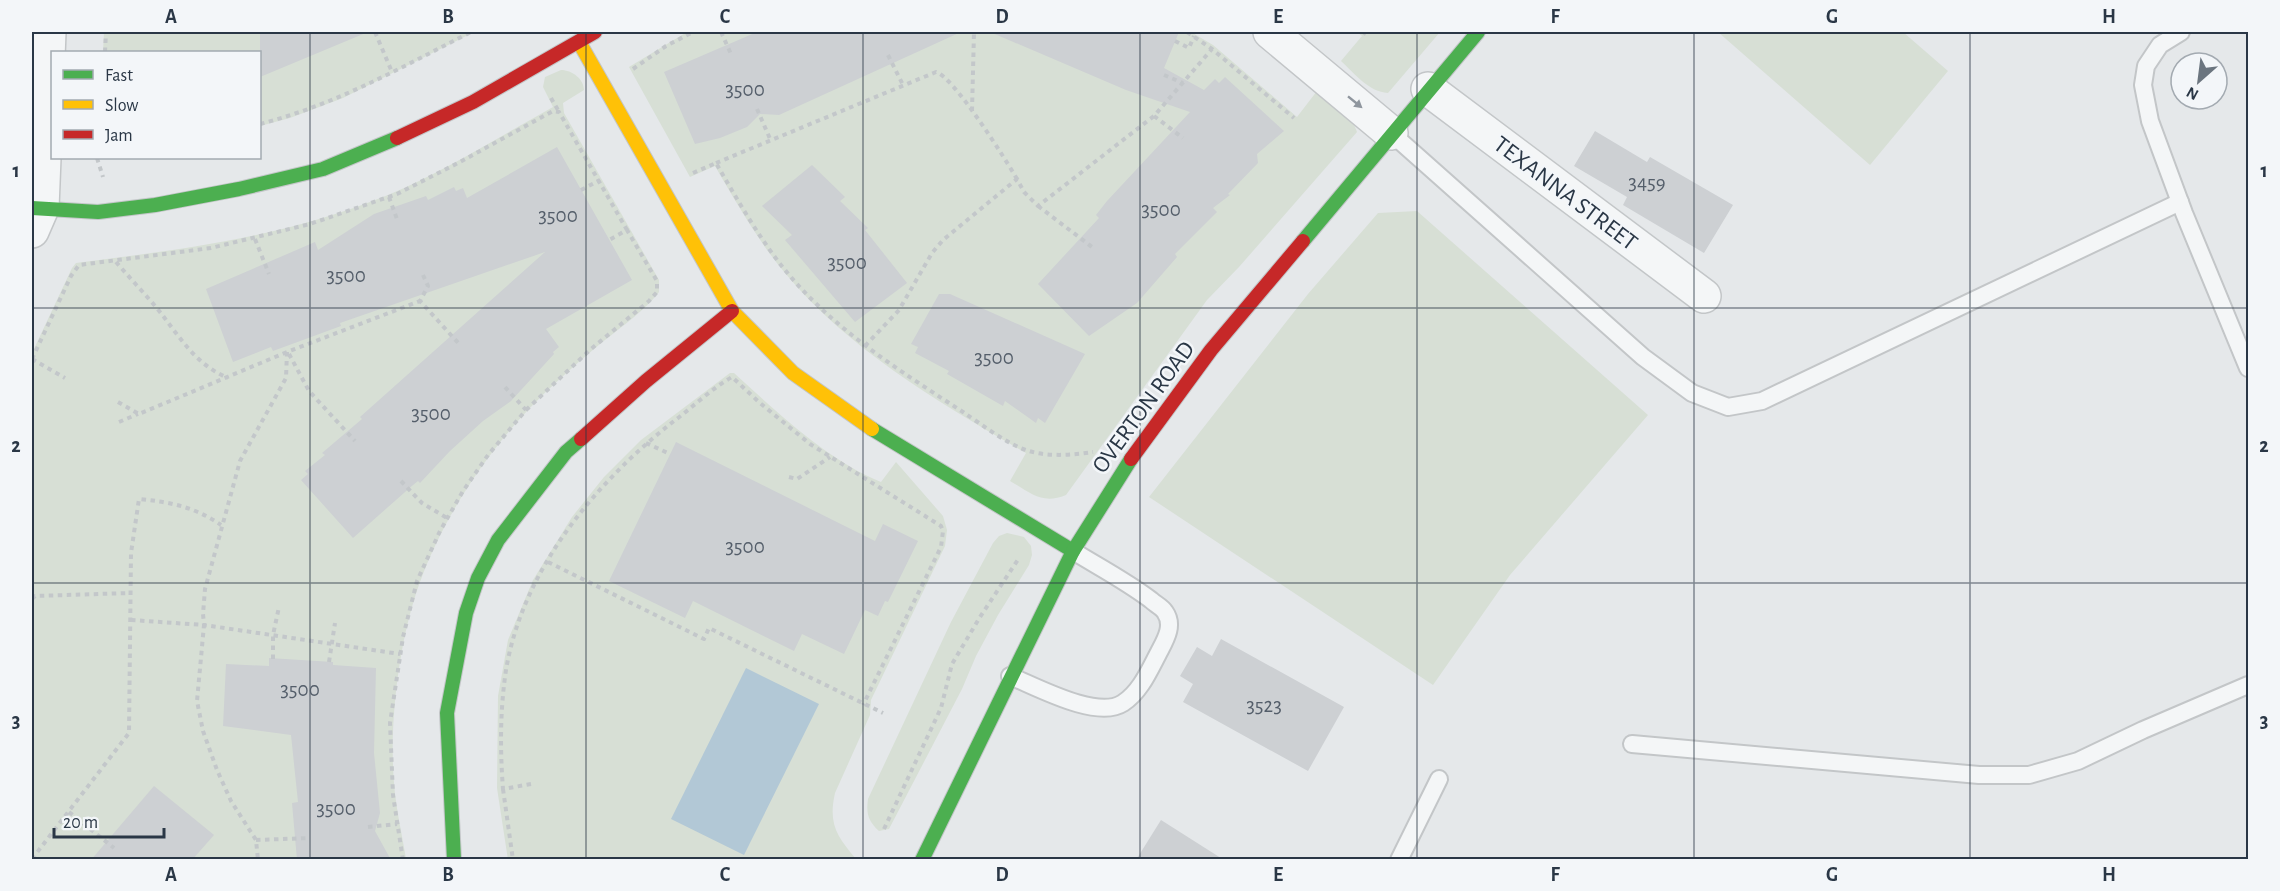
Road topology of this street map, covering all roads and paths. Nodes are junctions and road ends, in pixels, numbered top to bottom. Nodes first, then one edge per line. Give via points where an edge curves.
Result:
1 (49, 32) edge
2 (106, 32) edge
3 (375, 32) edge
4 (471, 32) edge
5 (595, 32) edge
6 (693, 32) edge
7 (721, 32) edge
8 (974, 32) edge
9 (1187, 32) edge
10 (1270, 32) edge
11 (1478, 32) edge
12 (2181, 32) edge
13 (1194, 36) junction
14 (1175, 41) dead end
15 (579, 42) junction
16 (1212, 49) junction
17 (105, 51) edge
18 (731, 54) dead end
19 (888, 55) dead end
20 (392, 72) junction
21 (1164, 75) dead end
22 (638, 78) dead end
23 (1183, 83) junction
24 (903, 85) junction
25 (1428, 89) junction
26 (757, 109) dead end
27 (972, 112) junction
28 (1154, 116) junction
29 (1293, 118) dead end
30 (261, 124) edge
31 (1391, 134) junction
32 (1183, 138) dead end
33 (771, 141) junction
34 (97, 159) edge
35 (716, 163) junction
36 (686, 164) dead end
37 (1017, 179) junction
38 (600, 180) junction
39 (104, 183) dead end
40 (581, 190) dead end
41 (389, 197) junction
42 (2180, 202) junction
43 (1038, 206) junction
44 (35, 216) edge
45 (398, 222) dead end
46 (627, 230) junction
47 (255, 239) junction
48 (609, 240) dead end
49 (1092, 247) dead end
50 (116, 261) junction
51 (269, 274) dead end
52 (423, 275) dead end
53 (1704, 296) dead end
54 (420, 301) junction
55 (732, 311) junction
56 (461, 346) dead end
57 (866, 346) junction
58 (287, 352) junction
59 (32, 359) edge
60 (2248, 368) edge
61 (65, 378) dead end
62 (228, 378) junction
63 (118, 402) dead end
64 (526, 410) dead end
65 (139, 414) junction
66 (119, 422) dead end
67 (355, 441) dead end
68 (646, 443) junction
69 (1093, 452) dead end
70 (670, 454) dead end
71 (830, 457) junction
72 (789, 477) dead end
73 (401, 481) dead end
74 (447, 518) dead end
75 (221, 525) junction
76 (1073, 551) junction
77 (1022, 554) dead end
78 (548, 562) junction
79 (130, 593) junction
80 (32, 599) edge
81 (279, 607) dead end
82 (131, 620) junction
83 (335, 623) dead end
84 (204, 625) junction
85 (273, 635) junction
86 (330, 644) junction
87 (400, 654) dead end
88 (273, 659) dead end
89 (329, 662) dead end
90 (1010, 676) junction
91 (2248, 685) edge
92 (863, 705) junction
93 (883, 713) dead end
94 (1632, 744) dead end
95 (1439, 779) dead end
96 (531, 784) dead end
97 (503, 789) junction
98 (69, 812) junction
99 (397, 824) dead end
100 (368, 827) dead end
101 (884, 829) dead end
102 (309, 838) dead end
103 (256, 840) junction
104 (114, 848) dead end
105 (32, 859) edge
106 (258, 860) edge
107 (454, 860) edge
108 (513, 860) edge
109 (922, 860) edge
110 (1399, 860) edge

1 - 44 street
2 - 17 path
3 - 20 path
4 - 20 path
5 - 15 street
6 - 22 path via 633,69
7 - 18 path
8 - 27 path
9 - 13 path
10 -> 31 street
11 - 25 street, OVERTON ROAD
12 - 42 lane via 2160,45 2146,66 2143,85 2150,121
13 - 14 path via 1189,48
13 - 16 path
15 - 44 street via 473,102 322,169 155,205
15 - 55 street
16 - 23 path
16 - 29 path
19 - 24 path
20 - 30 path via 343,97
21 - 23 path
23 - 28 path
24 - 27 path via 939,72
24 - 33 path
25 - 31 street, OVERTON ROAD
25 - 53 street, TEXANNA STREET
26 - 33 path
27 - 37 path
28 - 32 path
28 - 43 path
31 - 42 lane via 1643,357 1692,393 1728,407 1762,401
31 - 76 street, OVERTON ROAD via 1211,350 1137,450
33 - 35 path
34 - 39 path
35 - 36 path via 692,174
35 - 57 path via 785,270
37 - 43 path
37 - 57 path via 943,240 899,310
38 - 40 path
38 - 41 path via 558,110
38 - 46 path
41 - 45 path
41 - 47 path
42 - 60 lane
43 - 49 path
46 - 48 path
46 - 64 path via 657,281 657,292
47 - 50 path
47 - 51 path
50 - 59 path via 76,266
50 - 62 path via 191,352 206,367
52 - 54 path via 428,286
54 - 56 path
54 - 58 path
55 - 76 street via 793,373 866,424
55 - 107 street via 566,452 503,533 478,578 466,613 447,713
57 - 69 path via 1028,451
58 - 62 path
58 - 67 path via 309,391
58 - 75 path via 286,378 246,447
59 - 61 path
62 - 65 path
63 - 65 path
65 - 66 path
68 - 70 path
68 - 71 path via 732,377 767,410
68 - 78 path via 580,512
71 - 72 path via 797,479
71 - 92 path via 941,526 943,531 941,547
73 - 74 path via 422,503
75 - 79 path via 184,505 139,499
75 - 84 path via 205,589
76 - 90 street, OVERTON ROAD
76 - 90 lane via 1165,611 1170,622 1168,636 1134,694 1111,708 1083,705
77 - 101 path via 952,664 941,708
78 - 92 path via 704,639 709,628
78 - 97 path via 525,606 506,669 500,741
79 - 80 path
79 - 82 path
81 - 85 path
82 - 84 path
82 - 98 path via 129,733
83 - 86 path
84 - 85 path
84 - 103 path via 197,701 203,731 231,801
85 - 86 path
85 - 88 path
86 - 87 path
86 - 89 path
90 - 109 street, OVERTON ROAD
91 - 94 lane via 2078,761 2029,775 1979,775
92 - 93 path
95 - 110 lane
96 - 97 path
97 - 108 path
98 - 104 path
98 - 105 path
99 - 100 path
102 - 103 path
103 - 106 path

